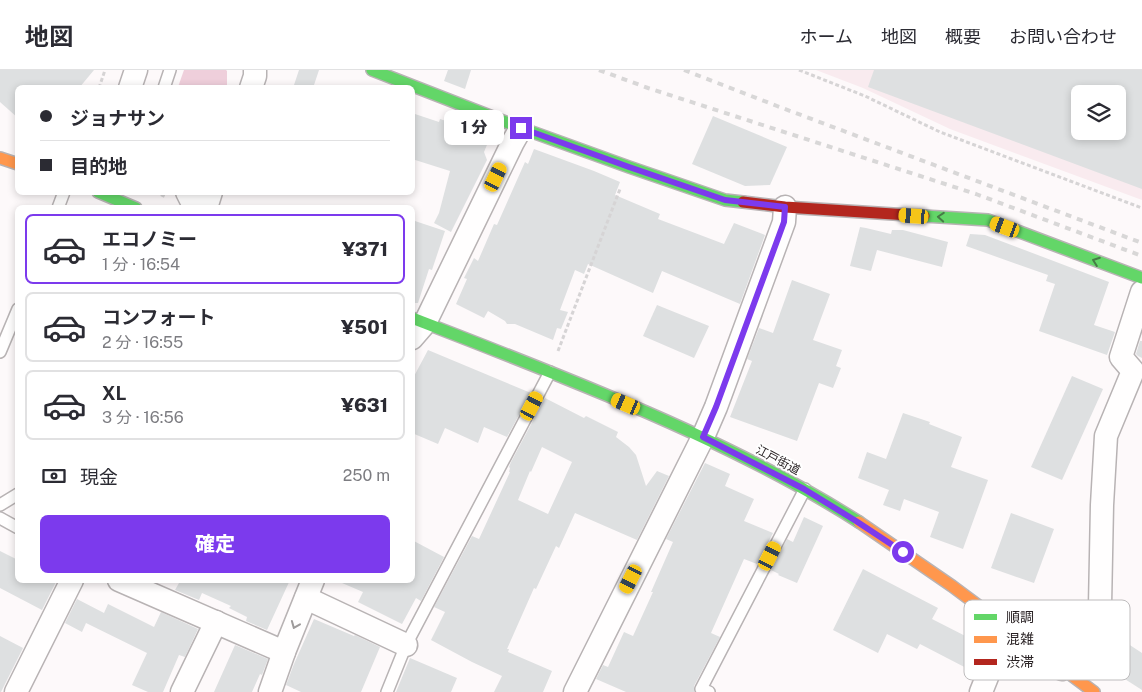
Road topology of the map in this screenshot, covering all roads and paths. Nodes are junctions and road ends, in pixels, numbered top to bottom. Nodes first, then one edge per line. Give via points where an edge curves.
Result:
1 (105, 70) edge
2 (136, 70) edge
3 (170, 70) edge
4 (255, 70) edge
5 (372, 70) edge
6 (799, 70) edge
7 (100, 85) edge
8 (131, 85) edge
9 (165, 85) edge
10 (252, 85) edge
11 (411, 85) edge
12 (415, 87) edge
13 (521, 128) junction
14 (0, 158) edge
15 (15, 163) edge
16 (629, 167) junction
17 (105, 195) edge
18 (129, 205) edge
19 (785, 207) junction
20 (1142, 208) edge
21 (1142, 278) edge
22 (1142, 292) edge
23 (15, 316) edge
24 (417, 326) edge
25 (0, 352) edge
26 (550, 372) junction
27 (1137, 374) edge
28 (703, 437) junction
29 (804, 489) junction
30 (15, 496) edge
31 (0, 505) edge
32 (0, 518) edge
33 (15, 526) edge
34 (70, 583) edge
35 (126, 583) edge
36 (310, 589) edge
37 (971, 600) edge
38 (1100, 600) edge
39 (216, 622) junction
40 (406, 645) junction
41 (284, 652) junction
42 (986, 680) edge
43 (1077, 680) edge
44 (16, 692) edge
45 (182, 692) edge
46 (270, 692) edge
47 (387, 692) edge
48 (575, 692) edge
49 (709, 692) edge
50 (981, 692) edge
51 (1094, 692) edge

1 - 7 path
2 - 8 street
3 - 9 lane
4 - 10 street
5 - 11 street
6 - 20 path via 865,96 940,132
12 - 13 street
13 - 16 street
13 - 24 street
14 - 15 street
16 - 19 street via 725,200
16 - 26 path
17 - 18 street
21 -> 19 street via 988,220
19 - 28 street via 784,222
22 - 27 street via 1121,357
23 - 25 lane
24 - 26 street, 江戸街道
26 - 28 street, 江戸街道
26 - 40 lane
27 - 38 street via 1106,436
28 - 29 street, 江戸街道
28 - 48 street
29 - 37 street, 江戸街道 via 919,562
29 - 49 lane via 701,689
30 - 31 lane
32 - 33 lane
34 - 44 street
35 - 39 street
36 - 40 street
36 -> 41 street
39 - 41 street
39 - 45 street
40 - 47 lane
41 - 46 street
42 - 50 street
43 - 51 street, 江戸街道

